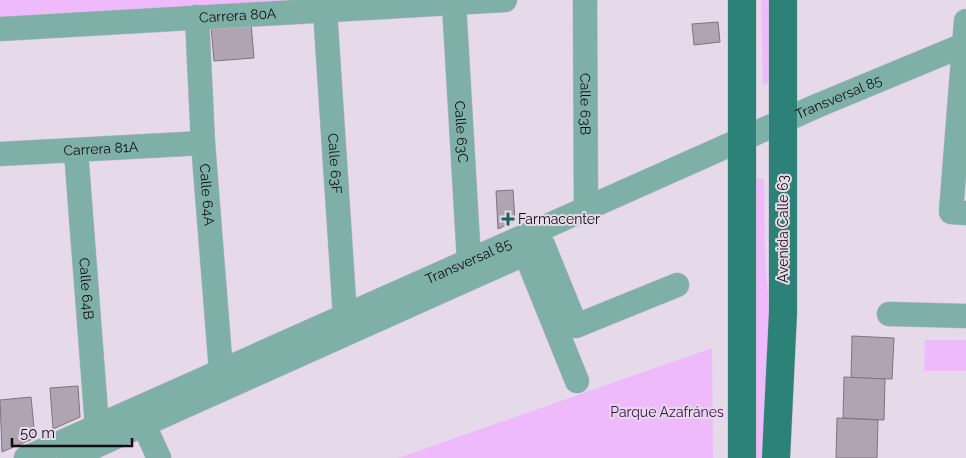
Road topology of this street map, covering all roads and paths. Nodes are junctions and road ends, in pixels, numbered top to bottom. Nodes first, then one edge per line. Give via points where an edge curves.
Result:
1 (505, 0) edge
2 (585, 0) edge
3 (742, 0) edge
4 (783, 0) edge
5 (454, 3) junction
6 (325, 10) junction
7 (197, 18) junction
8 (966, 21) edge
9 (0, 29) edge
10 (965, 52) edge
11 (962, 119) edge
12 (783, 128) junction
13 (203, 143) junction
14 (742, 147) junction
15 (76, 151) junction
16 (0, 154) edge
17 (586, 209) junction
18 (958, 213) edge
19 (529, 246) junction
20 (468, 261) junction
21 (677, 285) dead end
22 (889, 314) dead end
23 (345, 316) junction
24 (966, 316) edge
25 (221, 371) junction
26 (577, 381) dead end
27 (120, 416) junction
28 (144, 425) junction
29 (97, 426) junction
30 (26, 458) edge
31 (41, 458) edge
32 (69, 458) edge
33 (159, 458) edge
34 (742, 458) edge
35 (776, 458) edge

1 - 5 street, Carrera 80A
2 - 17 street, Calle 63B
3 - 14 main road
4 - 12 main road, Avenida Calle 63
5 - 6 street, Carrera 80A
5 - 20 street, Calle 63C
6 - 7 street, Carrera 80A
6 - 23 street, Calle 63F
7 - 9 street, Carrera 80A
7 - 13 street, Calle 64A
8 - 10 street
10 - 11 street
10 - 12 street, Transversal 85
11 - 18 street
12 - 14 street, Transversal 85
12 - 35 main road, Avenida Calle 63 via 783,312
13 - 15 street, Carrera 81A
13 - 25 street, Calle 64A
14 - 17 street, Transversal 85
14 - 19 street, Transversal 85
14 - 34 main road
15 - 16 street, Carrera 81A
15 - 29 street, Calle 64B
17 - 19 street, Transversal 85
19 - 20 street, Transversal 85
19 - 21 street via 576,326
19 - 26 street
19 - 28 street, Transversal 85
20 - 23 street, Transversal 85
22 - 24 street
23 - 25 street, Transversal 85
25 - 27 street, Transversal 85
27 - 29 street, Transversal 85
27 - 31 street via 99,431
28 - 32 street, Transversal 85
28 - 33 street
29 - 30 street, Transversal 85

